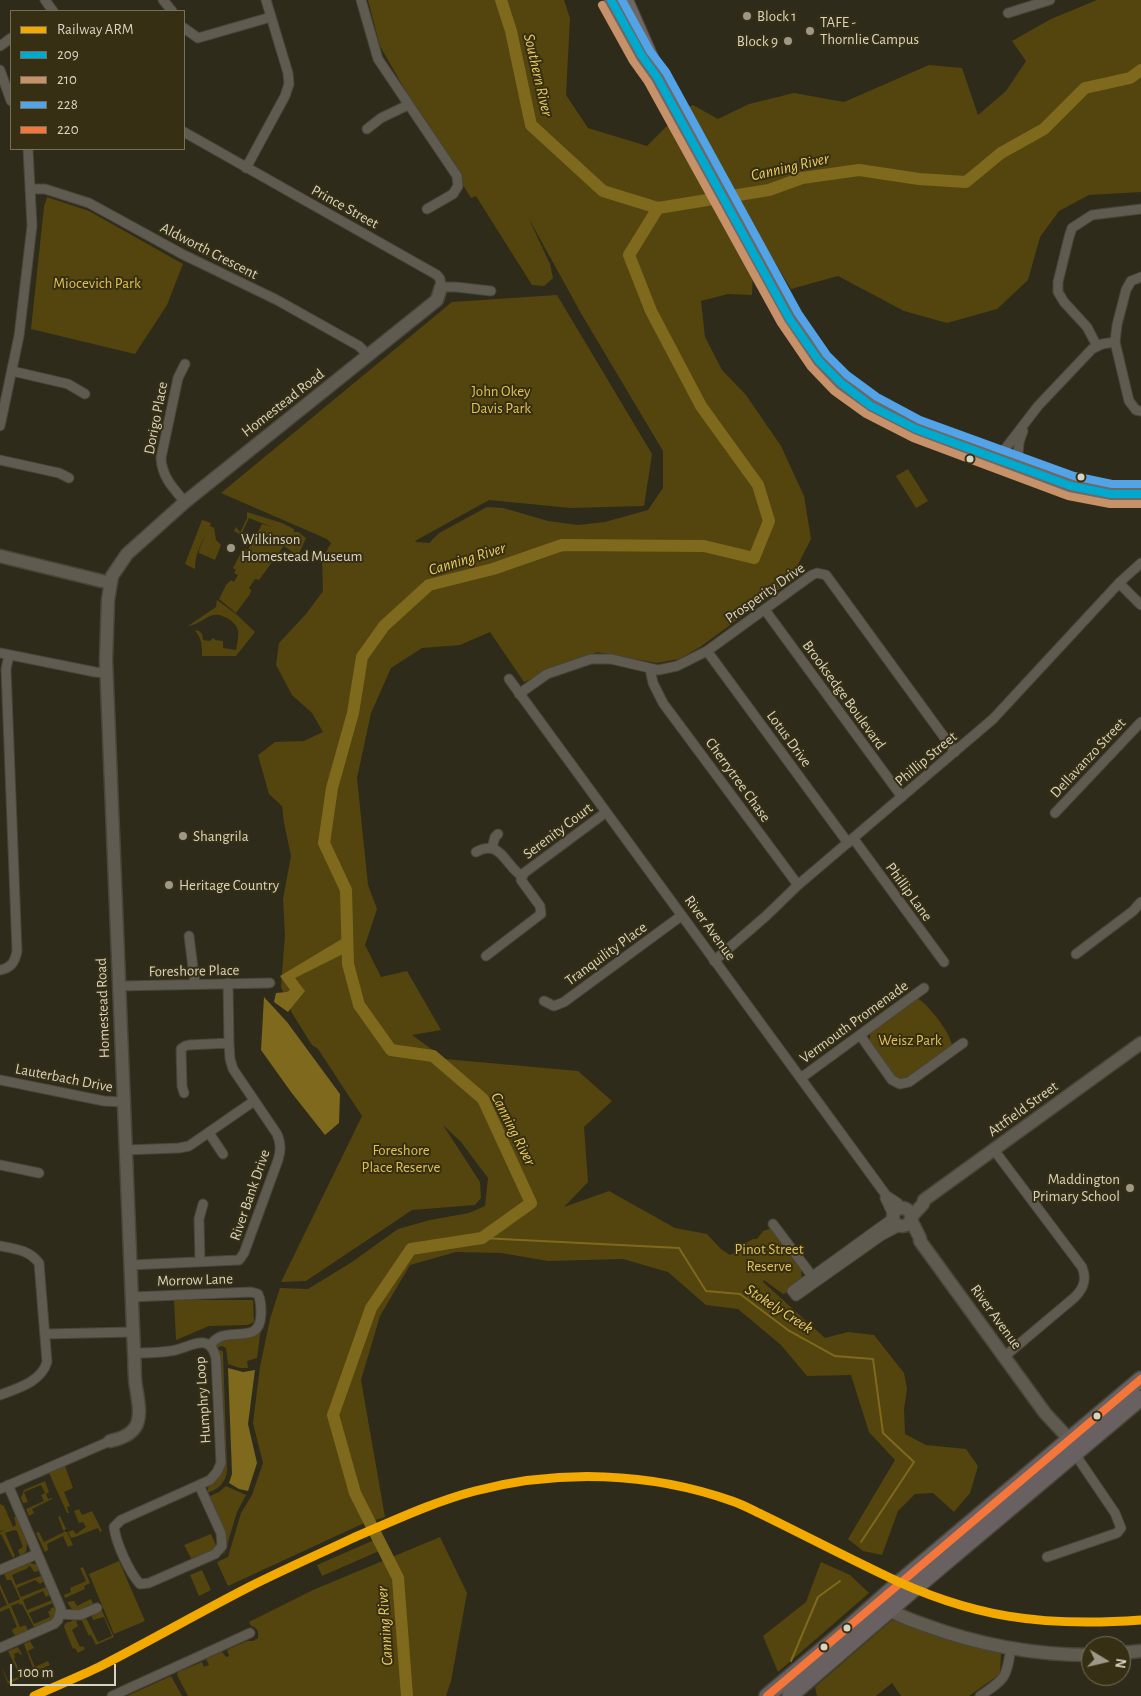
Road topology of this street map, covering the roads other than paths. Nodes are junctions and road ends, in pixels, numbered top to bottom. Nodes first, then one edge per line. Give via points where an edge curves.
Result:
1 (163, 0) edge
2 (266, 0) edge
3 (361, 0) edge
4 (611, 0) edge
5 (626, 0) edge
6 (1050, 0) edge
7 (171, 10) edge
8 (1008, 13) dead end
9 (271, 17) junction
10 (185, 29) edge
11 (0, 70) edge
12 (657, 77) junction
13 (10, 98) edge
14 (408, 105) junction
15 (367, 129) dead end
16 (185, 133) edge
17 (28, 150) edge
18 (246, 168) junction
19 (30, 189) junction
20 (427, 209) dead end
21 (1141, 209) edge
22 (1141, 277) edge
23 (441, 287) junction
24 (491, 291) dead end
25 (1115, 342) junction
26 (1097, 346) junction
27 (369, 356) junction
28 (185, 364) dead end
29 (12, 372) junction
30 (86, 394) dead end
31 (1141, 411) edge
32 (1026, 421) junction
33 (0, 426) edge
34 (991, 457) junction
35 (0, 460) edge
36 (1017, 467) junction
37 (69, 478) dead end
38 (1141, 488) edge
39 (1111, 494) junction
40 (1141, 494) edge
41 (185, 502) junction
42 (0, 556) edge
43 (1141, 563) edge
44 (108, 578) junction
45 (1119, 583) junction
46 (1141, 605) edge
47 (765, 610) junction
48 (708, 651) junction
49 (4, 654) edge
50 (654, 669) junction
51 (107, 673) junction
52 (509, 679) dead end
53 (519, 694) junction
54 (1141, 722) edge
55 (5, 745) edge
56 (955, 752) junction
57 (902, 797) junction
58 (606, 813) junction
59 (1055, 813) dead end
60 (498, 834) dead end
61 (850, 841) junction
62 (492, 848) junction
63 (476, 852) dead end
64 (522, 876) junction
65 (798, 885) junction
66 (1141, 902) edge
67 (681, 916) junction
68 (189, 936) dead end
69 (1076, 954) dead end
70 (486, 956) dead end
71 (714, 961) junction
72 (944, 962) dead end
73 (0, 970) edge
74 (228, 983) junction
75 (270, 983) dead end
76 (195, 984) junction
77 (119, 986) junction
78 (924, 988) dead end
79 (544, 1002) dead end
80 (860, 1035) junction
81 (229, 1043) junction
82 (964, 1043) dead end
83 (1141, 1043) edge
84 (801, 1078) junction
85 (0, 1080) edge
86 (184, 1093) dead end
87 (254, 1101) junction
88 (123, 1102) junction
89 (209, 1133) junction
90 (125, 1150) junction
91 (994, 1150) junction
92 (223, 1154) dead end
93 (0, 1165) edge
94 (39, 1173) dead end
95 (203, 1204) dead end
96 (902, 1217) junction
97 (773, 1224) dead end
98 (0, 1246) edge
99 (200, 1262) junction
100 (131, 1265) junction
101 (814, 1279) junction
102 (794, 1294) dead end
103 (132, 1297) junction
104 (133, 1332) junction
105 (44, 1334) junction
106 (210, 1345) junction
107 (134, 1353) junction
108 (1005, 1356) junction
109 (1141, 1378) edge
110 (0, 1395) edge
111 (1141, 1398) edge
112 (110, 1441) joint
113 (1066, 1442) junction
114 (1075, 1454) junction
115 (199, 1485) junction
116 (4, 1487) edge
117 (37, 1554) junction
118 (1046, 1557) dead end
119 (939, 1559) junction
120 (0, 1570) edge
121 (884, 1606) junction
122 (97, 1608) dead end
123 (60, 1614) junction
124 (250, 1633) dead end
125 (0, 1648) edge
126 (1011, 1648) junction
127 (1081, 1654) edge
128 (112, 1696) edge
129 (767, 1696) edge
130 (790, 1696) edge
131 (980, 1696) edge

1 - 7 street
2 - 9 street
3 - 14 street via 378,59
4 - 12 main road
5 - 12 main road via 650,52
6 - 8 street
9 - 10 street via 198,38
9 - 18 street via 289,84
11 - 13 street
12 - 34 main road via 742,233 817,358 841,383 876,410
14 - 15 street
14 - 20 street via 457,176 458,186 453,194
16 - 18 street, Prince Street
17 - 19 street
18 - 23 street, Prince Street via 437,275
19 - 27 street, Aldworth Crescent via 45,189 89,203 182,254 277,300 359,346
19 - 29 street via 32,226
21 - 26 street via 1092,215 1072,228 1068,237 1058,292
22 - 25 street via 1131,281 1126,290
23 - 24 street
23 - 27 street, Homestead Road via 437,300
25 - 26 street
25 - 31 street via 1130,401 1136,410
26 - 32 street
27 - 41 street, Homestead Road
28 - 41 street, Dorigo Place via 178,378 161,458 167,479
29 - 30 street via 68,384
29 - 33 street
32 - 34 street via 1005,450
32 - 36 street via 1018,442
34 - 36 main road
35 - 37 street via 59,472
36 - 39 main road via 1071,486
38 - 39 main road
39 - 40 main road
41 - 44 street, Homestead Road via 140,541 124,549 116,558
42 - 44 street
43 - 45 street, Phillip Street
44 - 51 street, Homestead Road via 103,613
45 - 46 street
45 - 56 street, Phillip Street via 993,719
47 - 48 street, Prosperity Drive
47 - 56 street, Prosperity Drive via 812,575 826,575
47 - 57 street, Brooksedge Boulevard
48 - 50 street, Prosperity Drive via 677,666
48 - 61 street, Lotus Drive
49 - 51 street
49 - 55 street
50 - 53 street, Prosperity Drive via 611,659 591,659 547,674
50 - 65 street, Cherrytree Chase via 663,703
51 - 77 street, Homestead Road
52 - 53 street, River Avenue
53 - 58 street, River Avenue
54 - 59 street, Dellavanzo Street
55 - 73 street via 17,951 11,966
56 - 57 street, Phillip Street
57 - 61 street, Phillip Street
58 - 64 street, Serenity Court
58 - 67 street, River Avenue
60 - 62 street
61 - 65 street, Phillip Street
61 - 72 street, Phillip Lane
62 - 63 street
62 - 64 street via 499,851
64 - 70 street, Serenity Court via 523,884 540,906 541,914
65 - 71 street, Phillip Street
66 - 69 street
67 - 71 street, River Avenue
67 - 79 street, Tranquility Place via 564,1002 554,1006
68 - 76 street
71 - 84 street, River Avenue
74 - 75 street, Foreshore Place
74 - 76 street, Foreshore Place
74 - 81 street, River Bank Drive
76 - 77 street, Foreshore Place
77 - 88 street, Homestead Road
78 - 80 street, Vermouth Promenade
80 - 82 street via 892,1080 900,1084 909,1082
80 - 84 street, Vermouth Promenade
81 - 86 street via 189,1045 181,1049
81 - 87 street, River Bank Drive via 233,1069
83 - 91 street, Attfield Street
84 - 96 street, River Avenue via 886,1195 885,1198
85 - 88 street, Lauterbach Drive
87 - 89 street
87 - 99 street, River Bank Drive via 277,1134 281,1150 278,1160 239,1260
88 - 90 street, Homestead Road
89 - 90 street via 185,1148
89 - 92 street
90 - 100 street, Homestead Road
91 - 96 street, Attfield Street
91 - 108 street via 1082,1267 1085,1280 1075,1297
93 - 94 street
95 - 99 street via 199,1219
96 - 101 street, Attfield Street via 881,1236
96 - 108 street, River Avenue
97 - 101 street
98 - 105 street via 26,1251 39,1263
99 - 100 street, River Bank Drive
100 - 103 street, Homestead Road
101 - 102 street, Attfield Street
103 - 104 street, Homestead Road
103 - 106 street, Morrow Lane via 258,1294 260,1320 256,1329 247,1334 218,1337
104 - 105 street
104 - 107 street, Homestead Road
105 - 110 street via 47,1362 44,1371 33,1381
106 - 107 street, Humphry Loop via 203,1342 173,1351
106 - 115 street, Humphry Loop via 216,1358 221,1463 210,1480
107 - 112 street, Homestead Road via 139,1398 136,1427 122,1438
108 - 113 street, River Avenue
109 - 113 highway
111 - 114 highway
112 - 116 street, Homestead Road
113 - 114 street
113 - 119 highway
114 - 118 street via 1115,1513 1120,1528 1117,1533
114 - 119 highway
115 - 115 street via 114,1526 115,1536 140,1584 215,1554 222,1546 221,1533
116 - 117 street
117 - 120 street
117 - 123 street
119 - 121 highway
121 - 126 street via 910,1620 954,1635
121 - 129 highway
121 - 130 highway
122 - 123 street via 80,1615
123 - 125 street via 54,1624
124 - 128 street
126 - 127 street
126 - 131 street via 1005,1677

